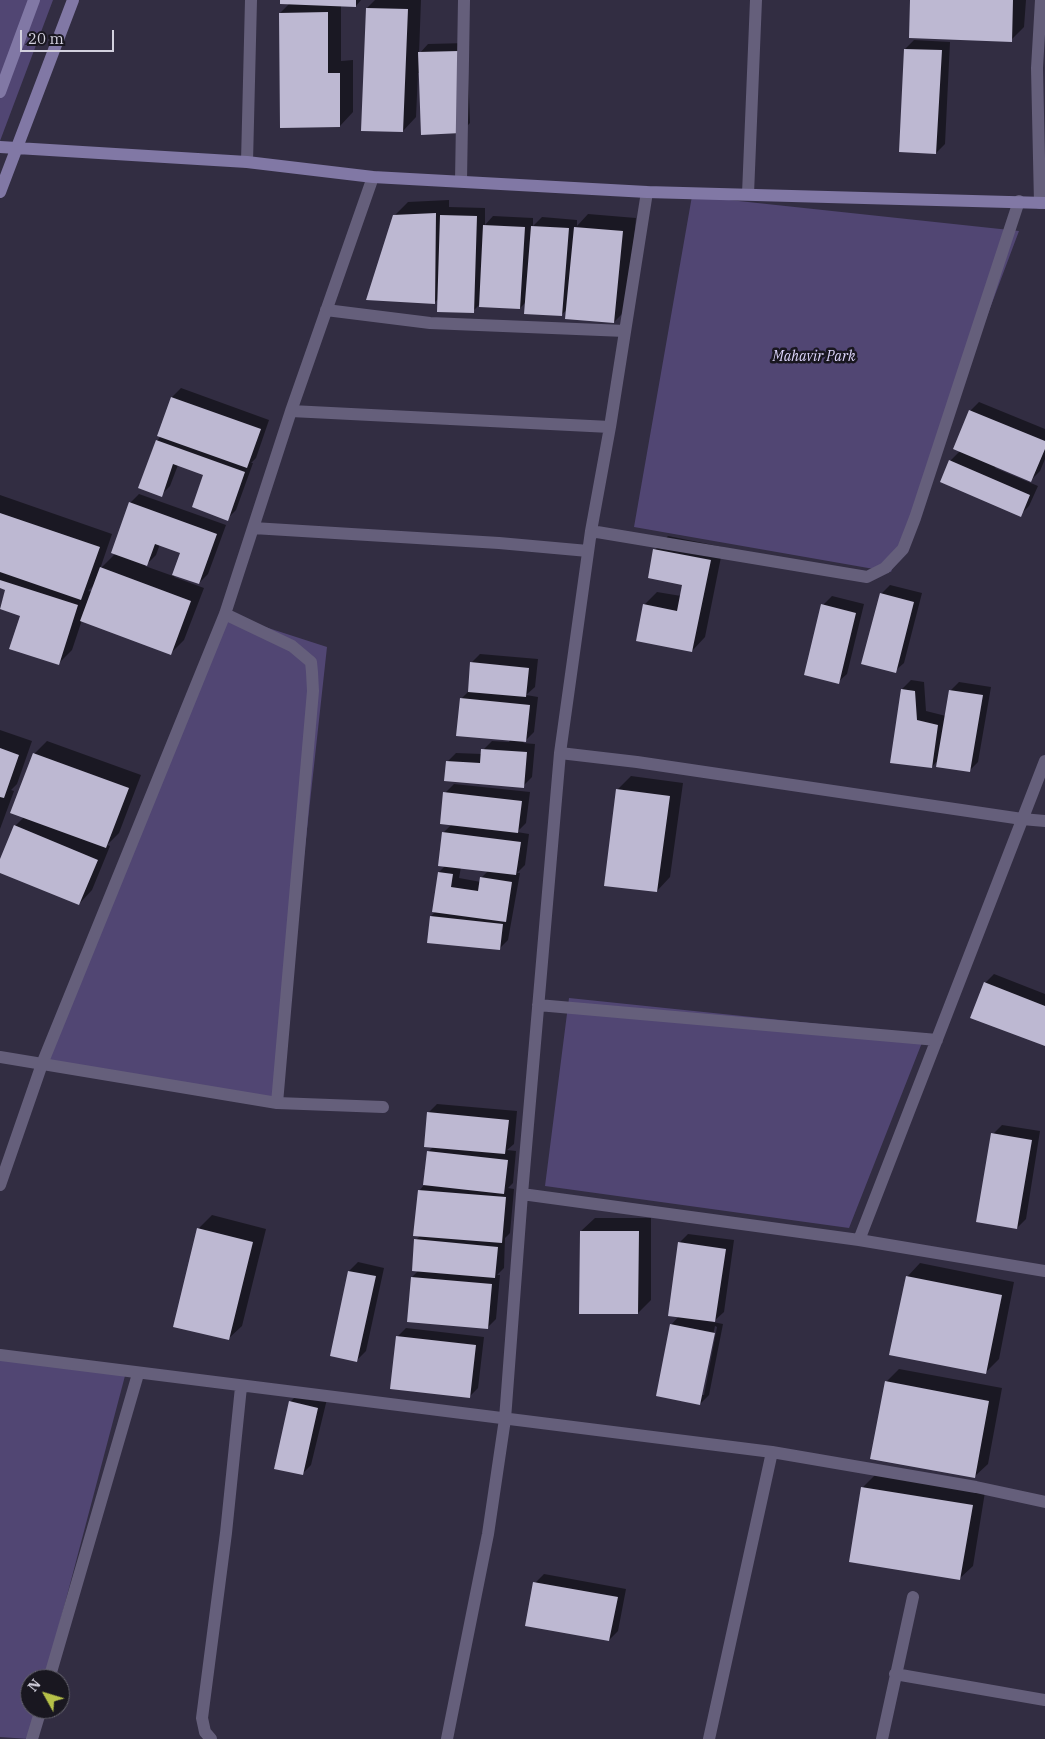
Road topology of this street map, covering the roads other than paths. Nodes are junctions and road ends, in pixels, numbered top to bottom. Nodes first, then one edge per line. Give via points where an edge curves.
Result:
1 (34, 0) edge
2 (73, 0) edge
3 (251, 0) edge
4 (464, 0) edge
5 (756, 0) edge
6 (1041, 0) edge
7 (0, 92) edge
8 (0, 147) edge
9 (17, 148) junction
10 (247, 162) junction
11 (373, 176) junction
12 (461, 181) junction
13 (0, 192) edge
14 (647, 192) junction
15 (748, 194) junction
16 (1019, 201) junction
17 (1042, 203) edge
18 (326, 310) junction
19 (625, 331) junction
20 (291, 411) junction
21 (610, 428) junction
22 (253, 528) junction
23 (591, 531) junction
24 (588, 551) junction
25 (225, 614) junction
26 (560, 753) junction
27 (1045, 761) edge
28 (1022, 819) junction
29 (1045, 821) edge
30 (538, 1004) junction
31 (936, 1040) junction
32 (0, 1057) edge
33 (42, 1064) junction
34 (277, 1103) junction
35 (383, 1107) dead end
36 (0, 1185) edge
37 (522, 1194) junction
38 (859, 1240) junction
39 (1045, 1271) edge
40 (0, 1356) edge
41 (138, 1374) junction
42 (241, 1387) junction
43 (505, 1419) junction
44 (772, 1452) junction
45 (1045, 1502) edge
46 (913, 1596) dead end
47 (53, 1669) edge
48 (895, 1674) junction
49 (1045, 1700) edge
50 (38, 1719) edge
51 (32, 1739) edge
52 (211, 1739) edge
53 (447, 1739) edge
54 (709, 1739) edge
55 (882, 1739) edge

1 - 7 street
2 - 9 street
3 - 10 street
4 - 12 street
5 - 15 street
6 - 17 street via 1037,68
8 - 9 street
9 - 10 street
9 - 13 street
10 - 11 street
11 - 12 street
11 - 18 street
12 - 14 street
14 - 15 street
14 - 19 street
15 - 16 street
16 - 17 street
16 - 23 street via 903,549 886,568 867,577
18 - 19 street via 430,322
18 - 20 street
19 - 21 street
20 - 21 street
20 - 22 street
21 - 23 street
22 - 24 street
22 - 25 street
23 - 24 street
24 - 26 street
25 - 33 street
25 - 34 street via 292,646 311,662 313,691
26 - 28 street
26 - 30 street
27 - 28 street
28 - 29 street
28 - 31 street
30 - 31 street
30 - 37 street
31 - 38 street
32 - 33 street
33 - 34 street
33 - 36 street
34 - 35 street
37 - 38 street
37 - 43 street
38 - 39 street
40 - 41 street
41 - 42 street
41 - 47 street
42 - 43 street
42 - 52 street via 202,1718 205,1732
43 - 44 street
43 - 53 street via 488,1534
44 - 45 street
44 - 54 street
46 - 48 street
48 - 49 street
48 - 55 street
50 - 51 street

